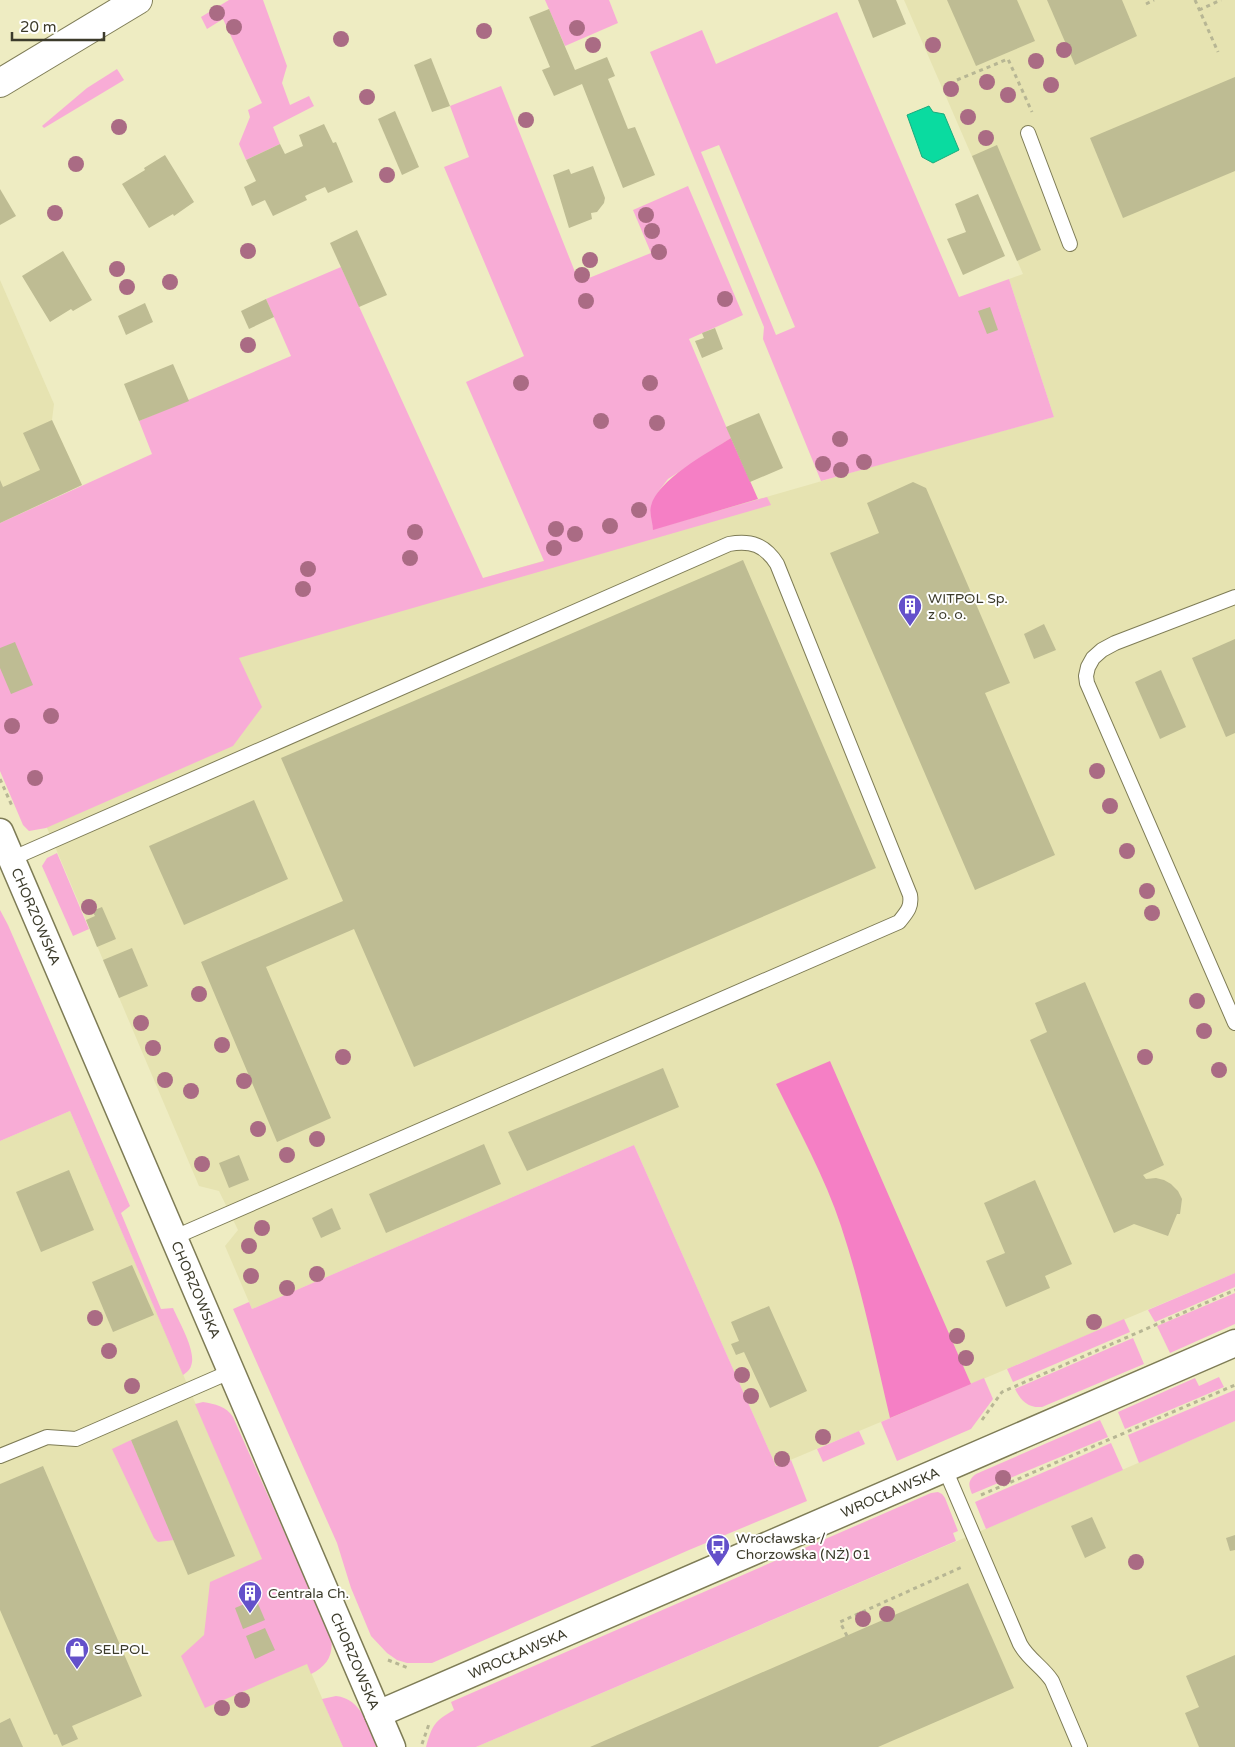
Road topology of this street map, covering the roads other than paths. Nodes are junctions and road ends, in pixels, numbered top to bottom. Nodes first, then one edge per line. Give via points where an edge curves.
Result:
1 (138, 0) edge
2 (0, 83) edge
3 (1028, 133) dead end
4 (1070, 244) dead end
5 (1235, 597) edge
6 (0, 832) edge
7 (11, 858) junction
8 (1235, 1023) edge
9 (175, 1238) junction
10 (1235, 1343) edge
11 (232, 1371) junction
12 (0, 1456) edge
13 (945, 1468) junction
14 (378, 1714) junction
15 (392, 1747) edge
16 (1080, 1747) edge

1 - 2 main road
3 - 4 lane
5 - 8 lane via 1115,643 1093,658 1086,676
6 - 7 street, CHORZOWSKA
7 - 9 street, CHORZOWSKA
7 - 9 lane via 729,544 758,545 777,564 910,895 911,904 899,922
9 - 11 street, CHORZOWSKA
10 - 13 street, WROCŁAWSKA
11 - 12 lane via 76,1439 47,1437
11 - 14 street, CHORZOWSKA
13 - 14 street, WROCŁAWSKA
13 - 16 lane via 1020,1644 1052,1681
14 - 15 street, CHORZOWSKA

